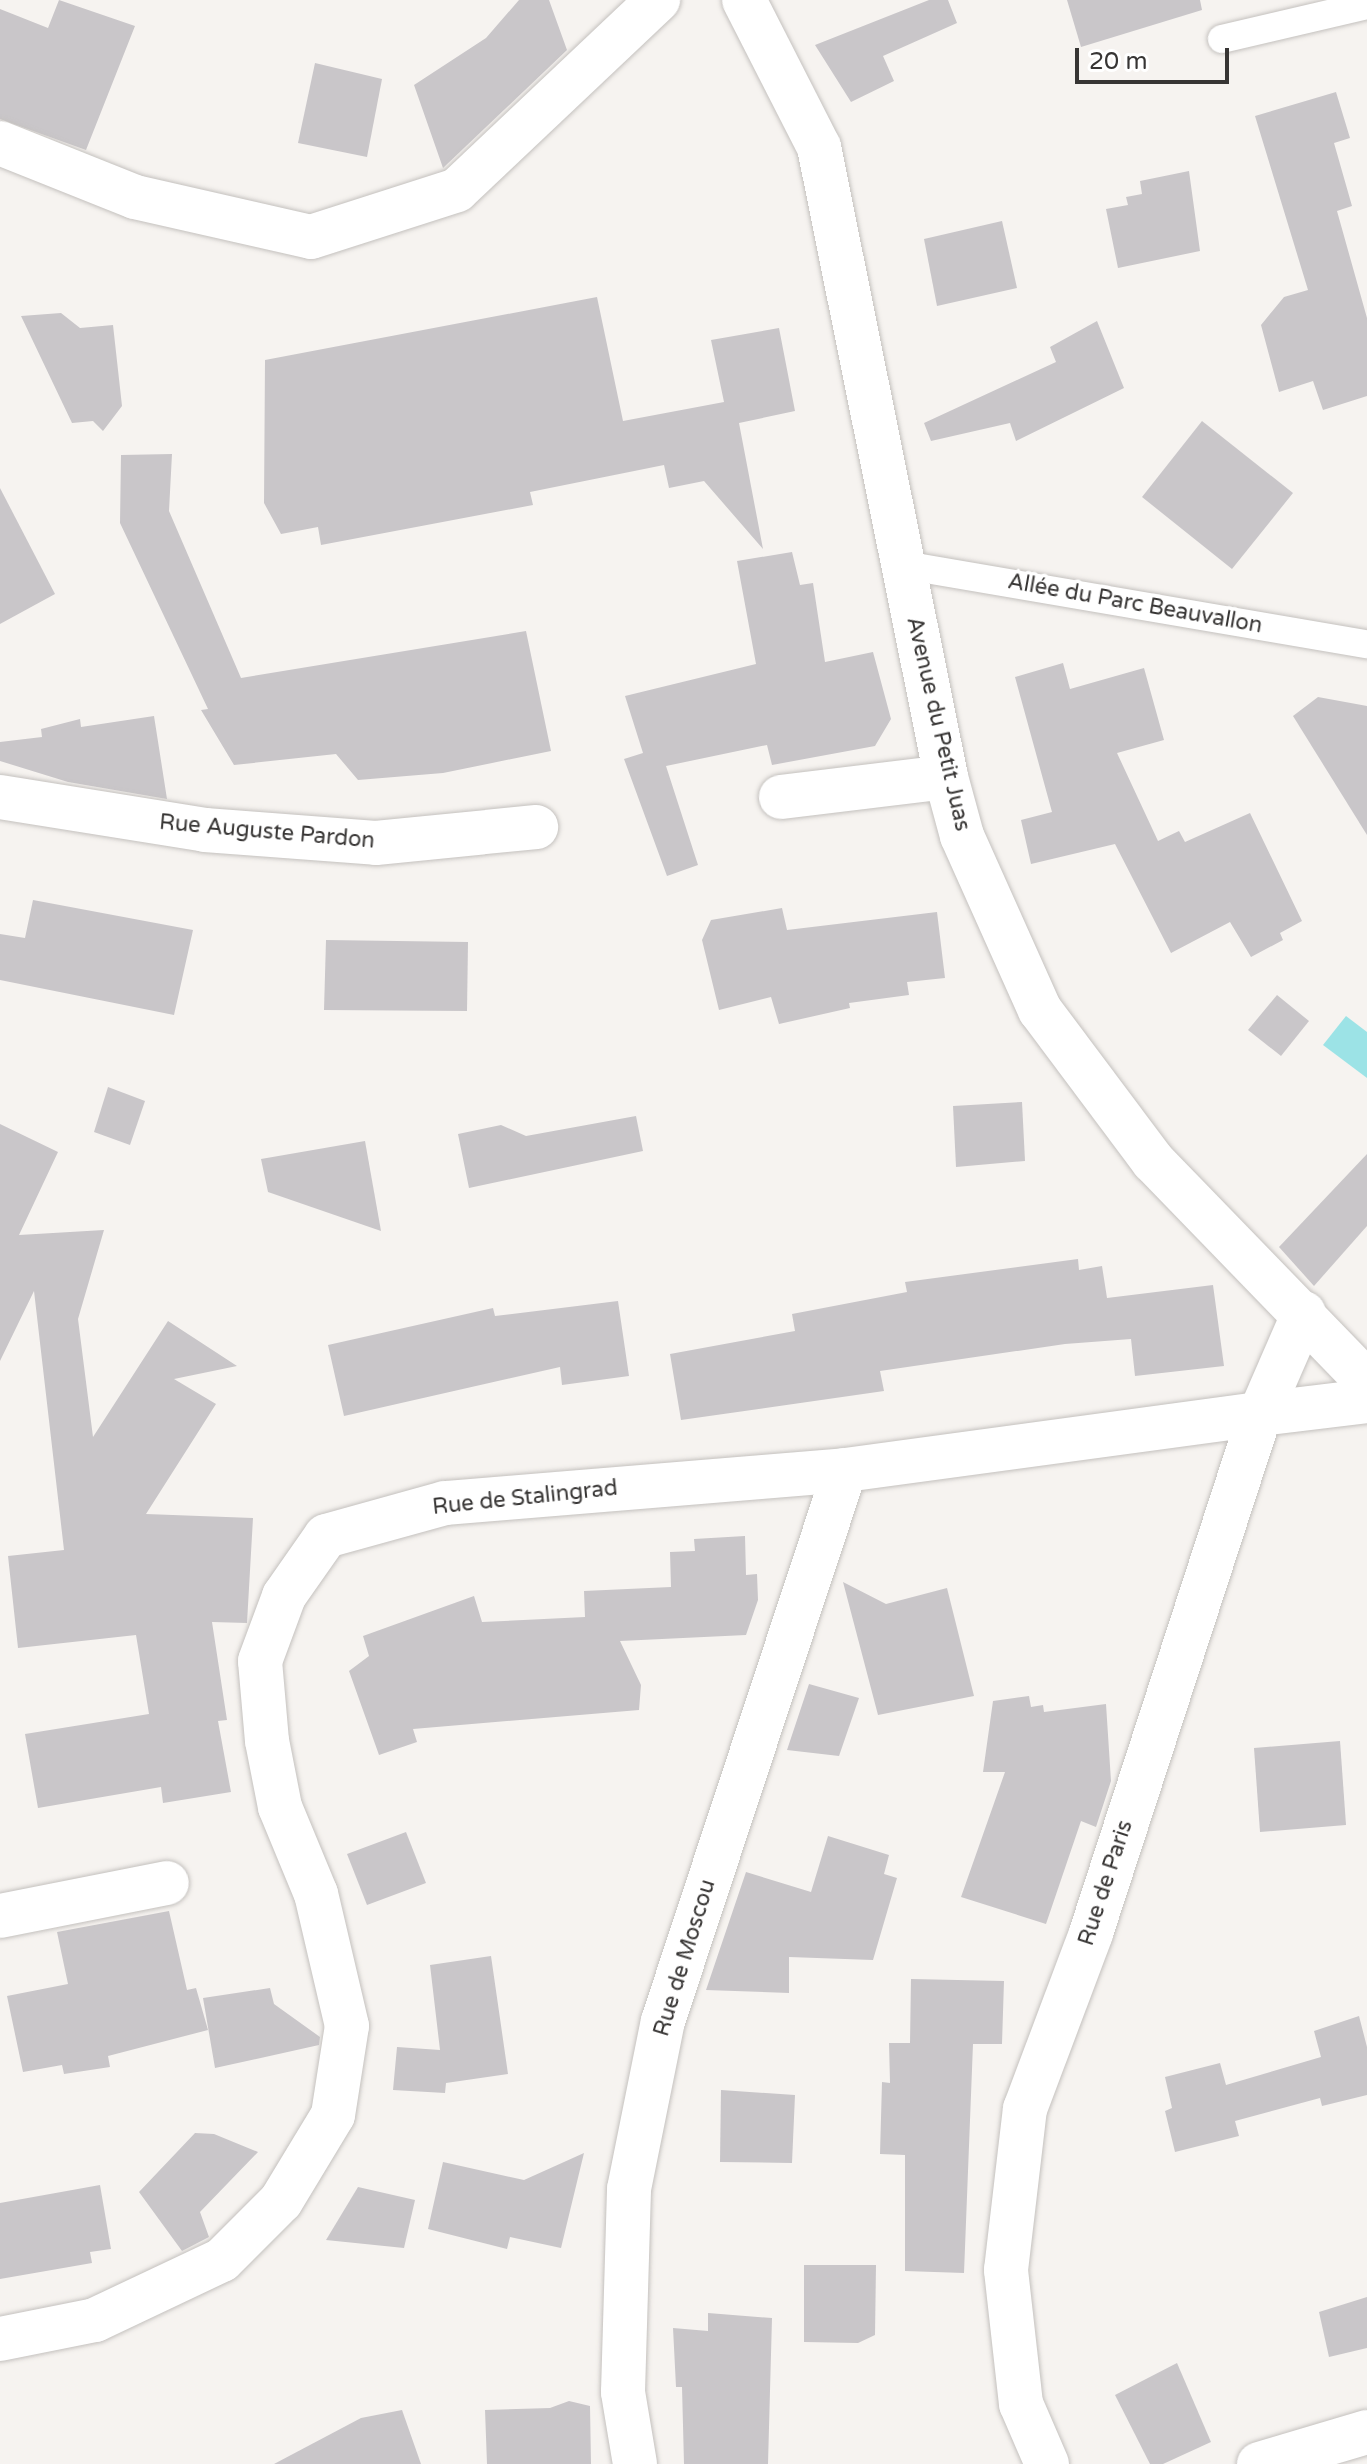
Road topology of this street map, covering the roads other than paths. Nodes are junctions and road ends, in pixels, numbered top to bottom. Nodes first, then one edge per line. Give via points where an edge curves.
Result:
1 (658, 0) edge
2 (744, 0) edge
3 (1367, 5) edge
4 (1222, 39) dead end
5 (0, 143) edge
6 (903, 565) junction
7 (1367, 644) edge
8 (946, 777) junction
9 (0, 797) edge
10 (781, 797) dead end
11 (536, 827) dead end
12 (1304, 1313) junction
13 (1367, 1382) edge
14 (1367, 1401) edge
15 (1260, 1414) junction
16 (845, 1470) junction
17 (167, 1883) dead end
18 (0, 1916) edge
19 (0, 2339) edge
20 (1367, 2432) edge
21 (635, 2464) edge
22 (1047, 2464) edge
23 (1259, 2464) edge

1 - 5 street via 457,190 311,237 135,197
2 - 6 street, Avenue du Petit Juas via 819,147
3 - 4 lane
6 - 7 lane, Allée du Parc Beauvallon
6 - 8 street, Avenue du Petit Juas
8 - 10 street
8 - 12 street, Avenue du Petit Juas via 962,836 1040,1010 1153,1161
9 - 11 street, Rue Auguste Pardon via 205,830 376,843
12 - 13 street, Avenue du Petit Juas
12 - 15 street
14 - 15 street
15 - 16 street, Rue de Stalingrad
15 - 22 street, Rue de Paris via 1091,1933 1025,2109 1006,2270 1021,2404
16 - 19 street, Rue de Stalingrad via 445,1503 326,1536 284,1596 260,1661 280,1807 316,1894 347,2026 333,2115 281,2201 222,2260 95,2320
16 - 21 street, Rue de Moscou via 663,2021 629,2189 623,2392
17 - 18 street
20 - 23 street

